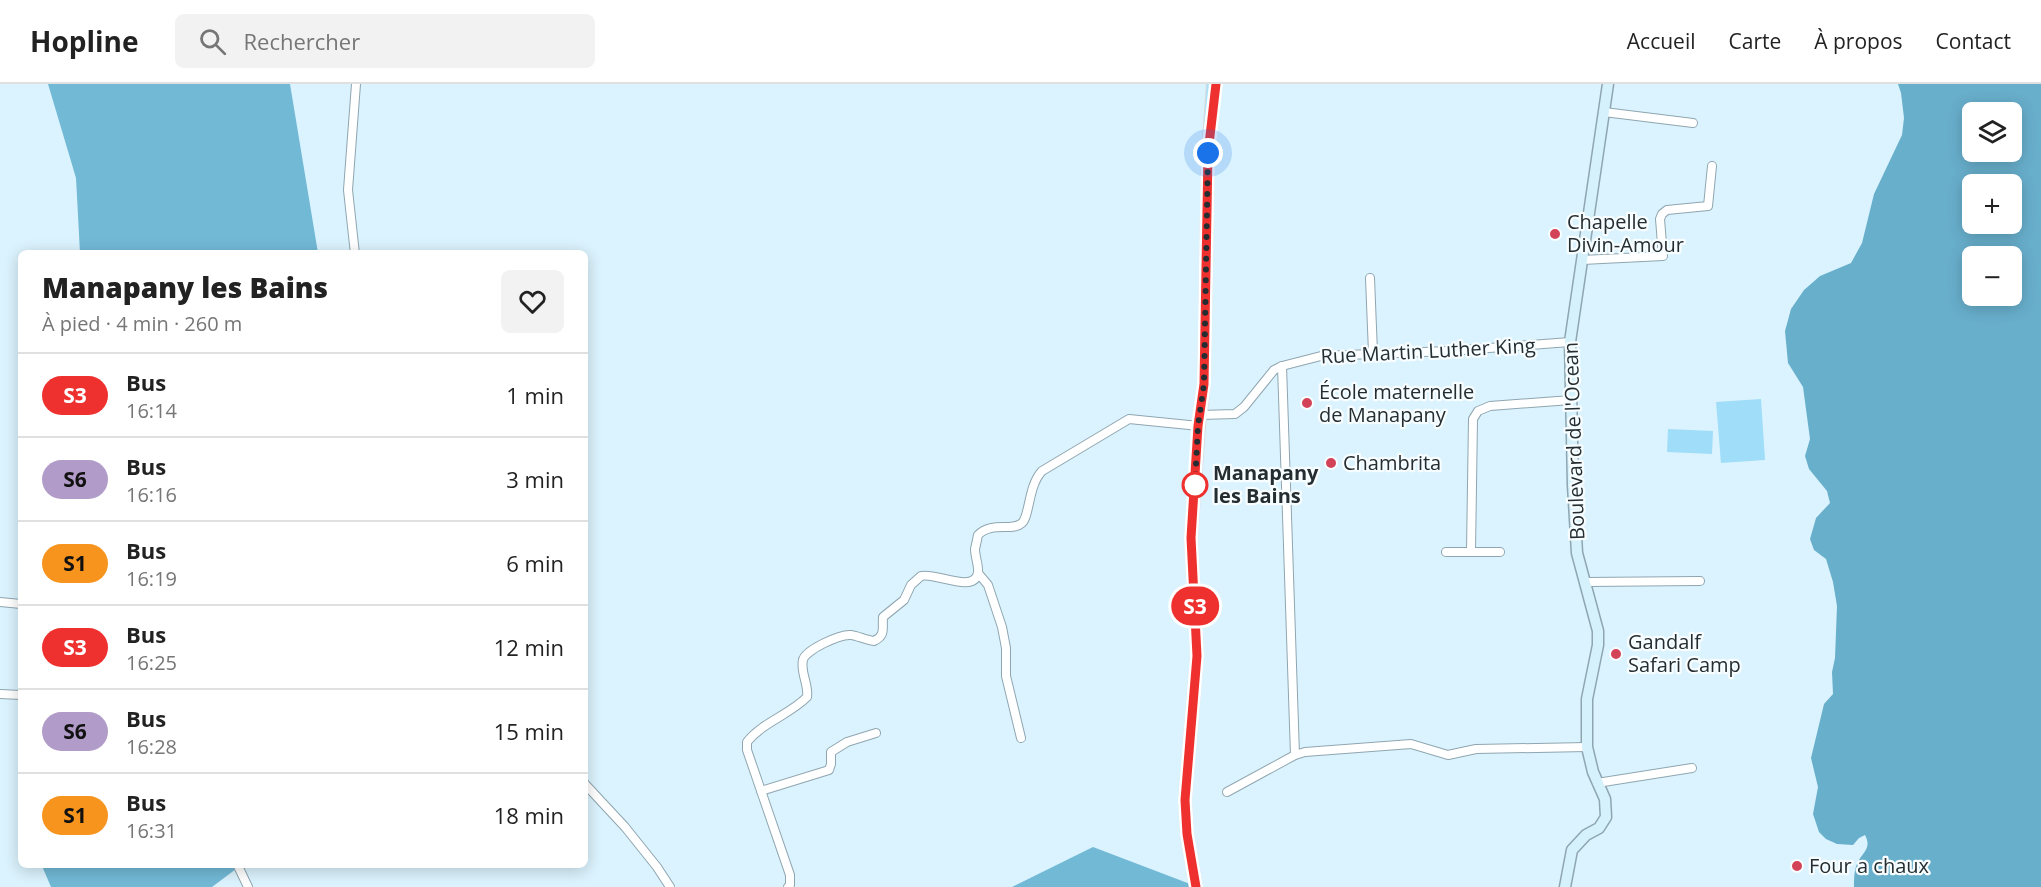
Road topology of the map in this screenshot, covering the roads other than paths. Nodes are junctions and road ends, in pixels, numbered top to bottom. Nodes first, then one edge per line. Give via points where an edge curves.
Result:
1 (356, 84) edge
2 (1608, 84) edge
3 (1214, 87) edge
4 (1604, 112) junction
5 (1693, 123) dead end
6 (1712, 166) dead end
7 (355, 250) edge
8 (1582, 260) junction
9 (1370, 278) dead end
10 (1570, 342) junction
11 (1373, 353) junction
12 (1282, 366) junction
13 (1571, 400) junction
14 (1199, 421) junction
15 (1471, 551) junction
16 (1446, 552) dead end
17 (1500, 552) dead end
18 (978, 573) junction
19 (1700, 581) dead end
20 (1586, 582) junction
21 (0, 602) edge
22 (18, 604) edge
23 (0, 694) edge
24 (18, 695) edge
25 (876, 733) dead end
26 (1021, 738) dead end
27 (1587, 747) junction
28 (1296, 755) junction
29 (1692, 768) dead end
30 (1597, 783) junction
31 (588, 787) edge
32 (761, 791) junction
33 (1227, 792) dead end
34 (239, 868) edge
35 (248, 887) edge
36 (670, 887) edge
37 (788, 887) edge
38 (1196, 887) edge
39 (1565, 887) edge

1 - 7 street via 348,190
2 - 4 street, Boulevard de l'Ocean
3 - 14 main road via 1208,153 1204,384
4 - 5 street
4 - 8 street, Boulevard de l'Ocean
6 - 8 street via 1708,206 1667,210 1662,214 1663,256
8 - 10 street, Boulevard de l'Ocean
9 - 11 street
10 - 11 street, Rue Martin Luther King
10 - 13 street, Boulevard de l'Ocean
11 - 12 street, Rue Martin Luther King via 1321,356
12 - 14 street, Rue Martin Luther King via 1235,414
12 - 28 street
13 - 15 street via 1490,406 1478,411 1473,419
13 - 20 street, Boulevard de l'Ocean via 1577,553
14 - 18 street, Rue Martin Luther King via 1129,419 1042,471 1033,485 1023,522 988,528 978,535
14 - 38 main road via 1191,538 1197,656 1185,800
15 - 16 street
15 - 17 street
18 - 26 street via 988,585 1002,627 1006,676
18 - 32 street via 965,584 921,576 904,600 883,617 880,638 873,641 843,636 807,653 803,660 807,697 747,742
19 - 20 street
20 - 27 street, Boulevard de l'Ocean via 1598,631 1587,699
21 - 22 street
23 - 24 street
25 - 32 street via 831,752 829,770
27 - 28 street via 1476,749 1448,755 1411,744
27 - 30 street, Boulevard de l'Ocean
28 - 33 street
29 - 30 street
30 - 39 street, Boulevard de l'Ocean via 1605,799 1606,817 1599,828 1572,850
31 - 36 street via 625,827
32 - 37 street via 790,875
34 - 35 street

